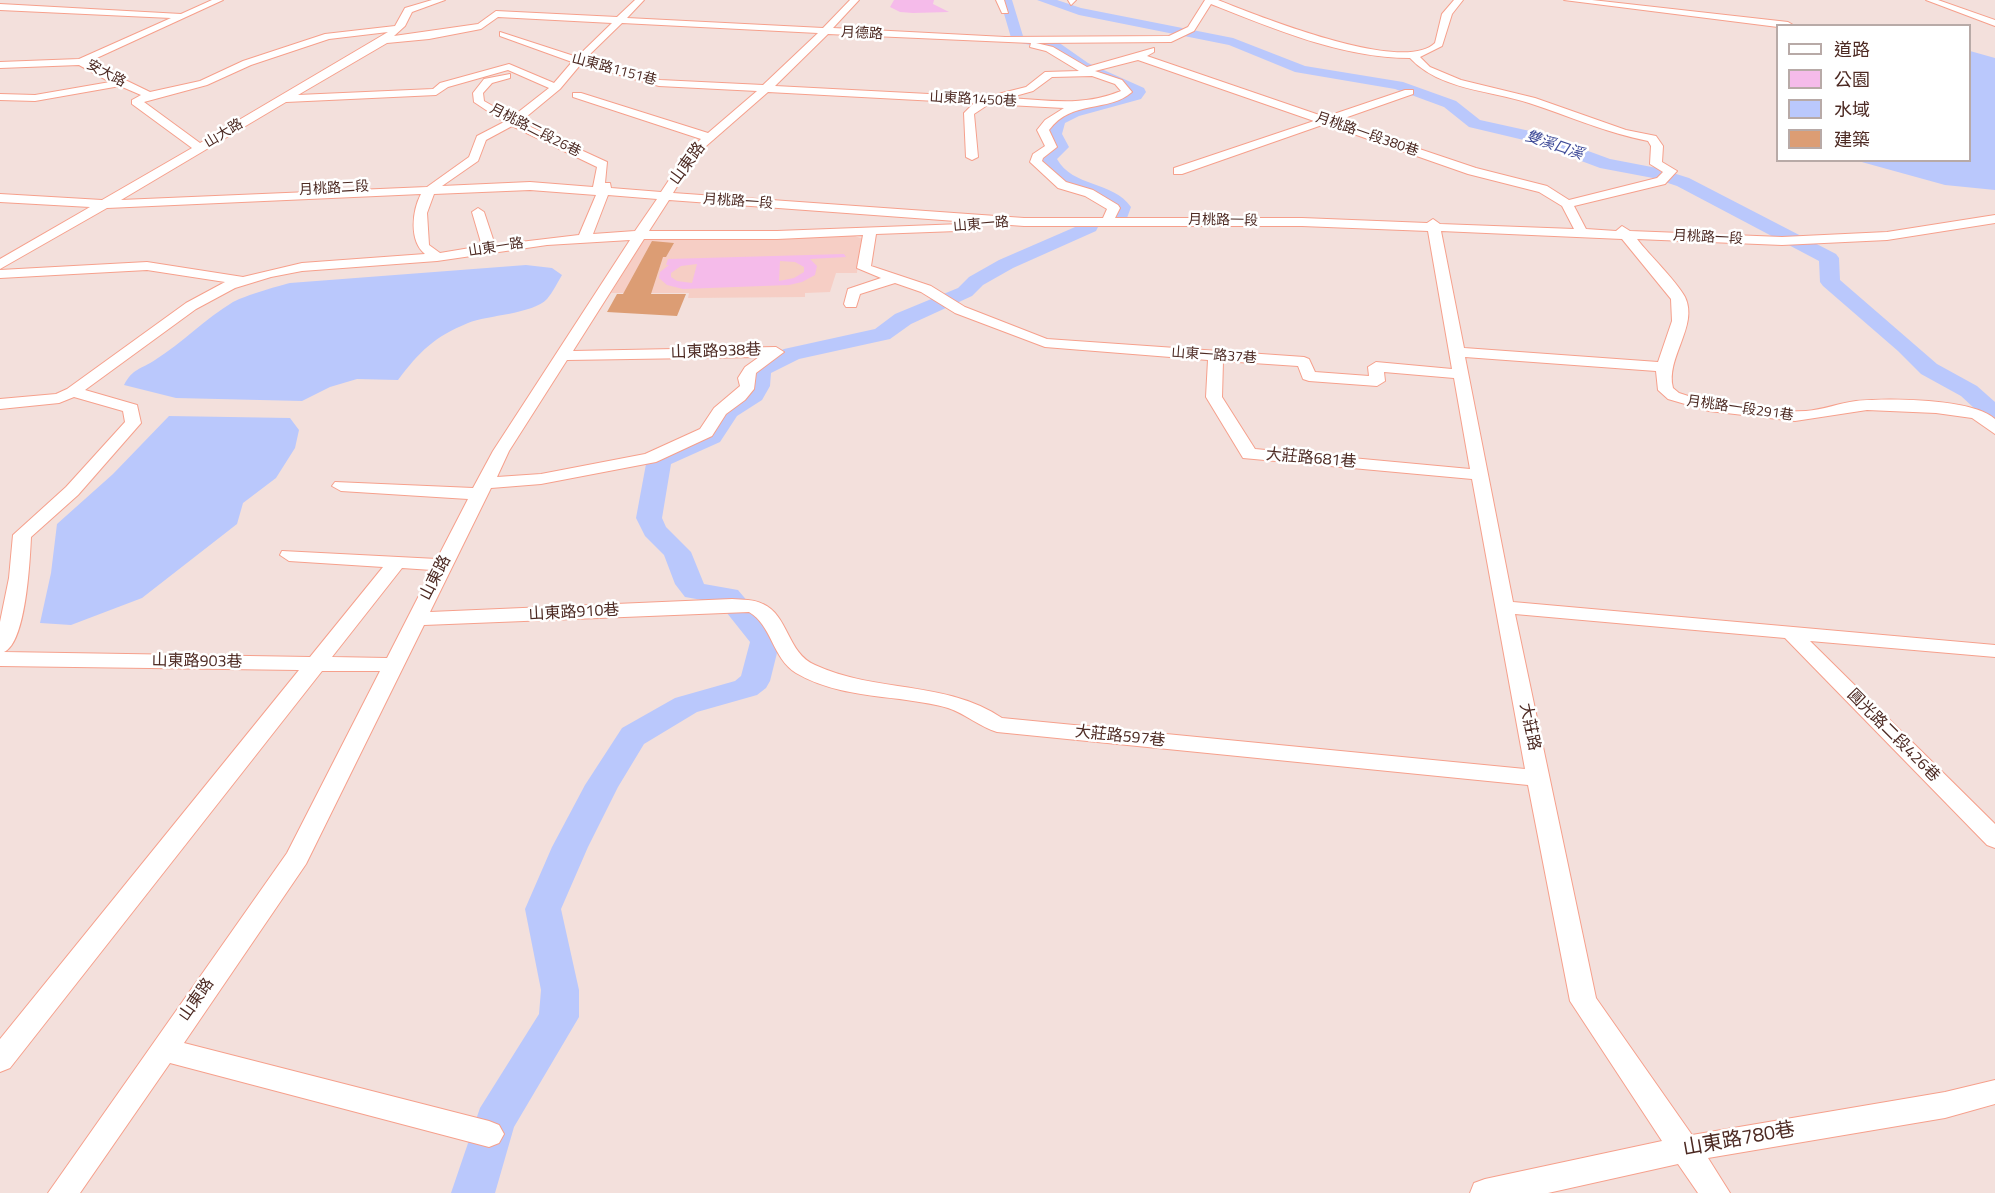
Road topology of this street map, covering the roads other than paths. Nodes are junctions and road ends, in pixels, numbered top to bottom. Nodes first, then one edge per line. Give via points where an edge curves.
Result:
1 (24, 0) edge
2 (219, 0) edge
3 (441, 0) edge
4 (640, 0) edge
5 (855, 0) edge
6 (1000, 0) edge
7 (1209, 0) edge
8 (1459, 0) edge
9 (1568, 0) edge
10 (1930, 0) edge
11 (1973, 1) edge
12 (420, 2) edge
13 (2, 8) edge
14 (1952, 8) junction
15 (1005, 11) dead end
16 (184, 16) junction
17 (621, 21) junction
18 (1995, 23) edge
19 (1779, 24) edge
20 (398, 28) junction
21 (826, 32) junction
22 (503, 34) dead end
23 (1171, 39) junction
24 (385, 40) junction
25 (1013, 40) junction
26 (1413, 55) junction
27 (1139, 57) junction
28 (580, 59) junction
29 (81, 62) junction
30 (0, 65) edge
31 (1091, 70) junction
32 (532, 76) junction
33 (123, 83) junction
34 (556, 87) junction
35 (765, 89) junction
36 (1409, 92) dead end
37 (577, 95) dead end
38 (148, 96) junction
39 (0, 97) edge
40 (35, 98) junction
41 (282, 99) junction
42 (988, 100) junction
43 (1076, 105) junction
44 (9, 109) dead end
45 (510, 121) junction
46 (1326, 121) junction
47 (707, 137) junction
48 (200, 148) junction
49 (972, 158) dead end
50 (1178, 171) dead end
51 (434, 186) junction
52 (602, 188) junction
53 (0, 194) edge
54 (666, 194) junction
55 (0, 198) edge
56 (108, 202) junction
57 (1566, 204) junction
58 (478, 212) dead end
59 (1995, 213) edge
60 (1109, 217) junction
61 (1024, 219) junction
62 (1995, 219) edge
63 (1302, 220) junction
64 (1916, 224) junction
65 (1433, 225) junction
66 (1581, 228) junction
67 (1937, 229) junction
68 (870, 232) junction
69 (1624, 232) junction
70 (641, 235) junction
71 (1787, 238) junction
72 (584, 239) junction
73 (489, 248) junction
74 (437, 257) junction
75 (0, 265) edge
76 (0, 274) edge
77 (897, 278) junction
78 (240, 280) junction
79 (851, 304) dead end
80 (1456, 352) junction
81 (563, 356) junction
82 (1215, 356) junction
83 (1665, 367) junction
84 (1460, 374) junction
85 (74, 392) junction
86 (0, 405) edge
87 (1995, 429) edge
88 (1481, 474) junction
89 (341, 486) dead end
90 (481, 489) junction
91 (289, 555) dead end
92 (396, 563) junction
93 (442, 565) junction
94 (737, 605) joint
95 (1504, 607) junction
96 (416, 619) junction
97 (1791, 633) junction
98 (0, 647) edge
99 (1995, 651) edge
100 (0, 659) edge
101 (316, 664) junction
102 (393, 664) junction
103 (1539, 778) junction
104 (1995, 839) edge
105 (163, 1049) junction
106 (0, 1060) edge
107 (1995, 1092) edge
108 (489, 1134) dead end
109 (1686, 1149) junction
110 (63, 1193) edge
111 (1485, 1193) edge
112 (1715, 1193) edge

1 - 13 street
2 - 16 street, 安大路
3 - 12 street, 山大路
4 - 17 street
5 - 21 street, 山東路
6 - 15 street
7 - 23 street, 月德路 via 1186,31
7 - 26 street via 1276,26 1367,52
8 - 26 street via 1446,15 1439,43 1431,51
9 - 19 street
10 - 14 street
11 - 14 street
12 - 20 street, 山大路 via 408,10
13 - 16 street
14 - 18 street
16 - 29 street, 安大路
17 - 21 street, 月德路
17 - 24 street, 月德路 via 496,14 481,26
17 - 28 street
20 - 24 street, 山大路
20 - 38 street via 328,36 247,63 203,83
21 - 25 street, 月德路
21 - 35 street, 山東路
22 - 28 street, 山東路1151巷
23 - 25 street, 月德路
23 - 27 street
24 - 41 street, 山大路
25 - 31 street via 1051,48
26 - 57 street via 1426,69 1457,82 1532,100 1624,133 1652,138 1657,146 1656,164 1667,175 1661,181
27 - 31 street
27 - 46 street, 月桃路一段380巷
28 - 34 street
28 - 35 street, 山東路1151巷 via 659,83
29 - 30 street
29 - 33 street, 安大路
31 - 42 street via 1049,74 1044,83 1027,92
31 - 43 street, 山東路1450巷 via 1123,85 1127,93 1100,103
32 - 34 street
32 - 41 street via 509,67 444,85 436,92
32 - 45 street, 月桃路二段26巷 via 500,77 488,81 478,93 479,102
33 - 38 street, 安大路
33 - 40 street
34 - 45 street via 523,116
35 - 42 street, 山東路1450巷
35 - 47 street, 山東路
36 - 46 street
37 - 47 street
38 - 48 street, 安大路 via 136,102
39 - 40 street
40 - 44 street
41 - 48 street, 山大路
42 - 43 street, 山東路1450巷
42 - 49 street via 969,113
43 - 60 street via 1048,122 1043,130 1051,147 1037,156 1035,162 1062,185 1089,193 1114,208
45 - 51 street via 481,138 474,159
45 - 52 street, 月桃路二段26巷 via 603,165
46 - 50 street
46 - 57 street, 月桃路一段380巷 via 1472,171 1543,189
47 - 54 street, 山東路
48 - 56 street, 山大路
51 - 52 street, 月桃路二段
51 - 56 street, 月桃路二段
51 - 74 street via 423,200 418,223 423,246
52 - 54 street, 月桃路二段
52 - 72 street
53 - 56 street, 月桃路二段
54 - 61 street, 月桃路一段
54 - 70 street, 山東路
55 - 56 street, 月桃路二段
56 - 75 street, 山大路
57 - 66 street, 月桃路一段380巷
58 - 73 street
59 - 64 street, 月桃路一段
60 - 61 street, 月桃路一段
60 - 63 street, 月桃路一段
61 - 63 street, 月桃路一段
61 - 68 street, 山東一路
62 - 67 street, 月桃路一段
63 - 65 street, 月桃路一段
64 - 67 street
64 - 71 street, 月桃路一段
65 - 66 street, 月桃路一段
65 - 69 street, 月桃路一段
65 - 80 street, 大莊路
66 - 69 street, 月桃路一段
67 - 71 street, 月桃路一段 via 1864,238
68 - 70 street, 山東一路
68 - 77 street, 山東一路37巷 via 864,268
69 - 71 street, 月桃路一段
69 - 83 street, 月桃路一段291巷 via 1678,298 1682,309
70 - 72 street, 山東一路
70 - 81 street, 山東路
72 - 73 street, 山東一路
73 - 74 street, 山東一路
74 - 78 street, 山東一路 via 302,267
76 - 78 street via 147,266
77 - 79 street via 853,292
77 - 82 street, 山東一路37巷 via 926,289 960,310 1045,343
78 - 85 street, 山東一路 via 191,306
80 - 83 street
80 - 84 street, 大莊路
81 - 90 street, 山東路
81 - 90 street, 山東路938巷 via 776,352 750,370 748,386 720,411 706,432 694,439 638,462
82 - 84 street, 山東一路37巷 via 1304,362 1308,376 1377,381 1376,367
82 - 88 street, 大莊路681巷 via 1215,397 1249,454
83 - 87 street, 月桃路一段291巷 via 1669,395 1695,405 1798,417 1877,405 1964,411 1984,417
84 - 88 street, 大莊路
85 - 86 street, 山東一路 via 59,398
85 - 98 street via 131,408 133,423 72,491 22,535 19,579
88 - 95 street, 大莊路
89 - 90 street
90 - 93 street, 山東路
91 - 92 street
92 - 93 street
92 - 101 street
93 - 96 street, 山東路
94 - 96 street, 山東路910巷
94 - 103 street, 大莊路597巷 via 756,608 770,619 786,655 802,667 835,681 944,698 966,705 997,725
95 - 97 street
95 - 103 street, 大莊路
96 - 102 street, 山東路
97 - 99 street
97 - 104 street, 圓光路二段426巷
100 - 101 street, 山東路903巷
101 - 102 street, 山東路903巷
101 - 106 street
102 - 105 street, 山東路 via 297,858
103 - 109 street, 大莊路 via 1583,1001
105 - 108 street
105 - 110 street, 山東路
107 - 109 street, 山東路780巷 via 1945,1105
109 - 111 street, 山東路780巷
109 - 112 street, 大莊路

